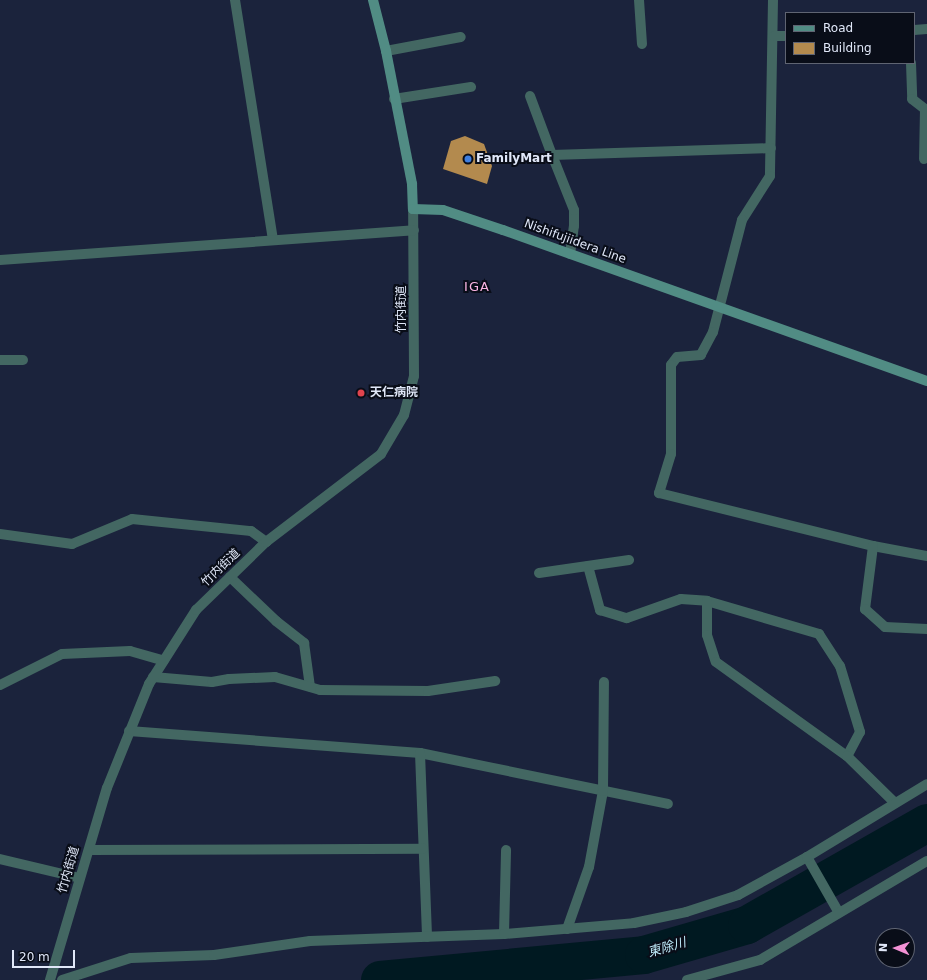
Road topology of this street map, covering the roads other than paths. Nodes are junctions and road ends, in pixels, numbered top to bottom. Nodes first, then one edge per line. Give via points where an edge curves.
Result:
1 (236, 0) edge
2 (373, 0) edge
3 (639, 0) edge
4 (773, 0) edge
5 (927, 29) edge
6 (915, 30) edge
7 (774, 36) junction
8 (785, 36) edge
9 (461, 37) dead end
10 (642, 44) dead end
11 (386, 51) junction
12 (911, 64) edge
13 (471, 87) dead end
14 (530, 96) dead end
15 (394, 99) junction
16 (770, 148) junction
17 (552, 155) junction
18 (924, 159) dead end
19 (413, 209) junction
20 (414, 230) junction
21 (273, 240) junction
22 (570, 254) junction
23 (0, 260) edge
24 (719, 307) junction
25 (0, 360) edge
26 (23, 360) dead end
27 (927, 381) edge
28 (0, 534) edge
29 (266, 542) junction
30 (873, 546) junction
31 (927, 556) edge
32 (629, 560) dead end
33 (588, 566) junction
34 (539, 573) dead end
35 (230, 577) junction
36 (707, 601) junction
37 (927, 629) edge
38 (164, 661) junction
39 (153, 677) junction
40 (494, 681) dead end
41 (604, 682) dead end
42 (0, 685) edge
43 (310, 687) junction
44 (129, 731) junction
45 (420, 753) junction
46 (847, 756) junction
47 (927, 784) edge
48 (603, 791) junction
49 (894, 803) junction
50 (668, 804) dead end
51 (423, 849) junction
52 (88, 850) junction
53 (506, 850) dead end
54 (0, 859) edge
55 (927, 861) edge
56 (808, 862) junction
57 (80, 878) junction
58 (836, 909) junction
59 (567, 929) junction
60 (504, 934) junction
61 (427, 937) junction
62 (50, 980) edge
63 (62, 980) edge
64 (687, 980) edge

1 - 21 street
2 - 11 main road
3 - 10 street
4 - 7 street
5 - 6 street
7 - 8 street
7 - 16 street
9 - 11 street
11 - 15 main road
12 - 18 street via 912,99 925,109
13 - 15 street
14 - 17 street
15 - 19 main road via 412,184
16 - 17 street
16 - 24 street via 770,176 742,220
17 - 22 street via 574,210
19 - 20 street, 竹内街道
19 - 22 main road, Nishifujiidera Line via 443,210
20 - 21 street
20 - 29 street, 竹内街道 via 414,376 404,415 381,454
21 - 23 street
22 - 24 main road, Nishifujiidera Line
24 - 27 main road, Nishifujiidera Line
24 - 30 street via 713,332 701,355 677,357 671,365 671,454 660,493
25 - 26 street
28 - 29 street via 72,544 132,519 251,531
29 - 35 street, 竹内街道
30 - 31 street
30 - 37 street via 865,609 885,627
32 - 33 street
33 - 34 street
33 - 36 street via 600,610 628,618 681,599
35 - 38 street, 竹内街道 via 196,610
35 - 43 street via 276,621 304,643
36 - 46 street via 707,635 716,662
36 - 46 street via 819,634 840,666 860,732
38 - 39 street, 竹内街道
38 - 42 street via 130,651 62,654
39 - 43 street via 212,682 275,677
39 - 44 street, 竹内街道
40 - 43 street via 428,691 320,690
41 - 48 street
44 - 45 street
44 - 52 street, 竹内街道 via 107,788
45 - 48 street
45 - 51 street
46 - 49 street
47 - 49 street
48 - 50 street
48 - 59 street via 589,867
49 - 56 street
51 - 52 street
51 - 61 street
52 - 57 street, 竹内街道
53 - 60 street
54 - 57 street
55 - 58 street
56 - 58 street
56 - 59 street via 738,895 686,912 634,923
57 - 62 street, 竹内街道
58 - 64 street via 760,960
59 - 60 street
60 - 61 street
61 - 63 street via 310,941 214,955 131,958

